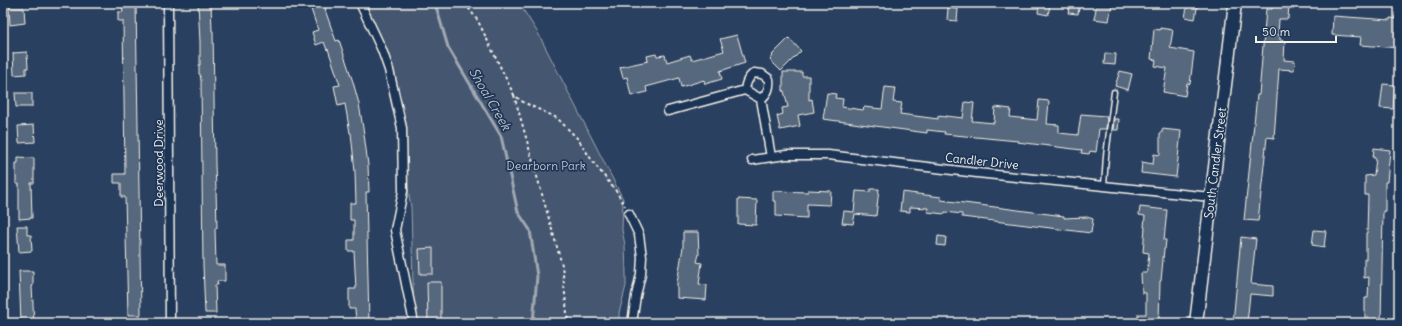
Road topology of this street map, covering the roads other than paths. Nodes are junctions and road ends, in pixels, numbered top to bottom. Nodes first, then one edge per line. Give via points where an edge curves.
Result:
1 (168, 3) edge
2 (360, 3) edge
3 (1235, 3) edge
4 (745, 90) junction
5 (1114, 92) dead end
6 (761, 99) junction
7 (668, 111) dead end
8 (771, 157) junction
9 (752, 160) dead end
10 (1104, 186) junction
11 (1211, 197) junction
12 (630, 214) road end
13 (170, 323) edge
14 (414, 323) edge
15 (632, 323) edge
16 (1196, 323) edge

1 - 13 street, Deerwood Drive
2 - 14 street via 389,70 402,128 403,191 395,230
3 - 11 main road, South Candler Street
4 - 6 street
4 - 6 street via 748,78 754,73 762,74 769,79 770,86
4 - 7 street
5 - 10 lane
6 - 8 street
8 - 9 street, Candler Drive
8 - 10 street, Candler Drive via 828,155
10 - 11 street, Candler Drive
11 - 16 main road, South Candler Street
12 - 15 street via 639,236 642,257

